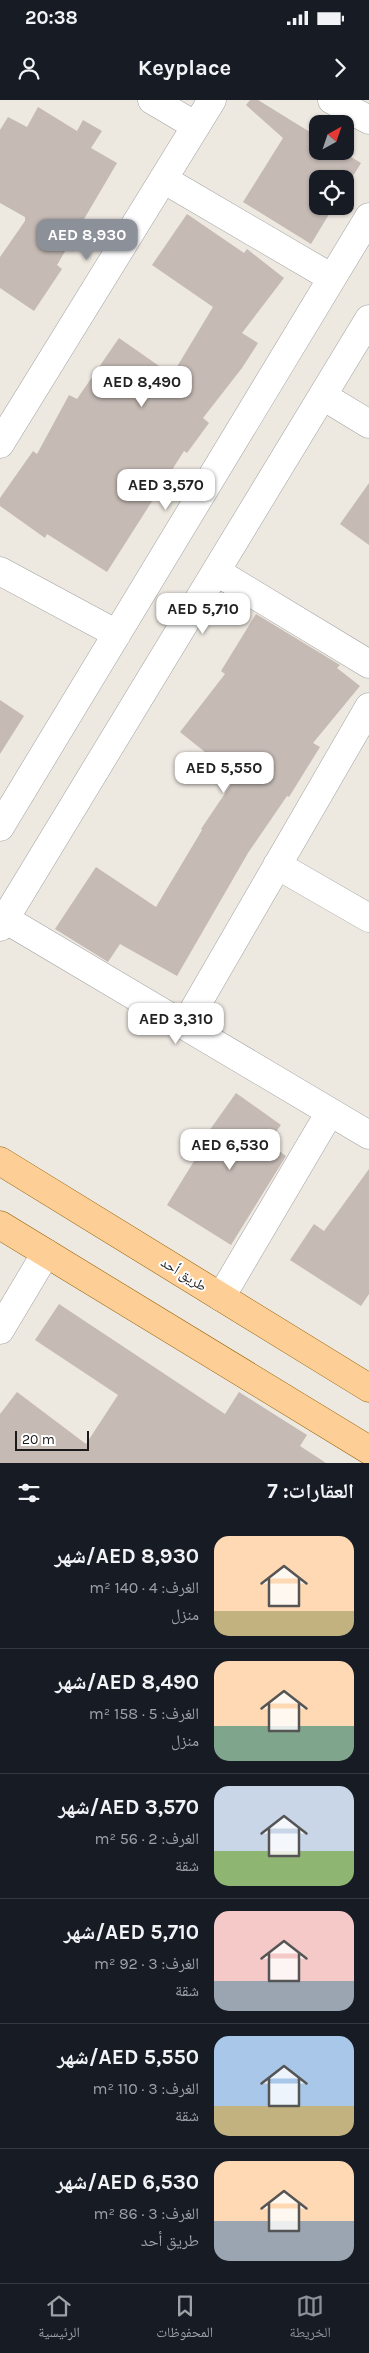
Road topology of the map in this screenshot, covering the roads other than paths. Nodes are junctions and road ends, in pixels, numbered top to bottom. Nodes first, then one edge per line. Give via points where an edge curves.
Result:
1 (152, 100) edge
2 (212, 100) edge
3 (332, 100) edge
4 (369, 120) edge
5 (196, 126) junction
6 (163, 178) junction
7 (369, 216) edge
8 (332, 278) junction
9 (369, 319) edge
10 (323, 396) junction
11 (369, 424) edge
12 (0, 444) edge
13 (0, 572) edge
14 (217, 572) junction
15 (117, 634) junction
16 (369, 664) edge
17 (369, 707) edge
18 (0, 827) edge
19 (277, 865) junction
20 (369, 918) edge
21 (2, 923) edge
22 (185, 1025) junction
23 (330, 1112) junction
24 (369, 1135) edge
25 (0, 1161) edge
26 (0, 1225) edge
27 (46, 1253) junction
28 (222, 1297) junction
29 (0, 1330) edge
30 (369, 1388) edge
31 (369, 1450) edge

1 - 5 street
2 - 5 street
3 - 4 street
5 - 6 street
6 - 8 street
6 - 12 street
7 - 8 street
8 - 15 street
9 - 10 street
10 - 11 street
10 - 14 street
13 - 15 street
14 - 16 street
14 - 21 street
15 - 18 street
17 - 19 street
19 - 20 street
19 - 22 street
21 - 22 street
22 - 23 street
23 - 24 street
23 - 28 street
25 - 28 main road, طريق أحد
26 - 27 main road
27 - 29 street
27 - 31 main road
28 - 30 main road, طريق أحد

